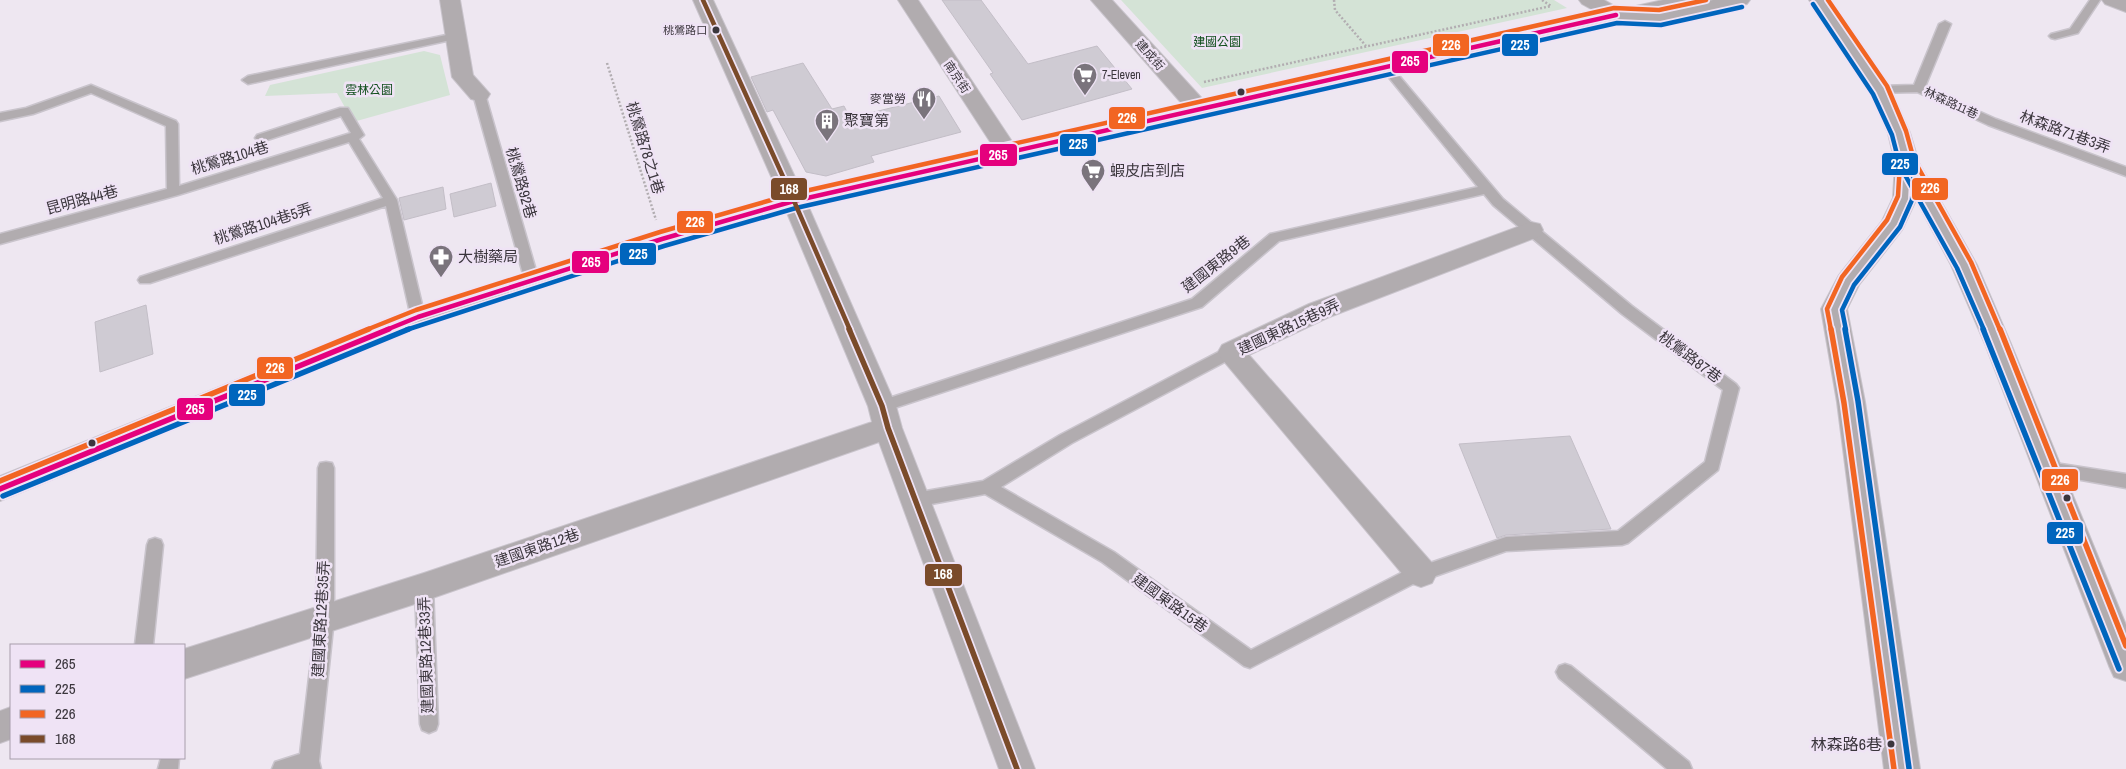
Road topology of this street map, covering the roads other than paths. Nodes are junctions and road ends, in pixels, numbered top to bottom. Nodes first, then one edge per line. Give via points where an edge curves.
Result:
1 (450, 0) edge
2 (702, 0) edge
3 (908, 0) edge
4 (1101, 0) edge
5 (1589, 0) edge
6 (1694, 0) edge
7 (1740, 0) edge
8 (1819, 0) edge
9 (2095, 0) edge
10 (2112, 0) edge
11 (1646, 5) edge
12 (2126, 6) edge
13 (1616, 15) junction
14 (1945, 24) dead end
15 (456, 36) junction
16 (2055, 36) dead end
17 (1386, 67) junction
18 (248, 80) dead end
19 (1918, 88) junction
20 (1880, 90) junction
21 (479, 94) joint
22 (1199, 109) junction
23 (0, 117) edge
24 (1992, 122) joint
25 (352, 137) junction
26 (261, 138) dead end
27 (1008, 152) junction
28 (1907, 163) junction
29 (2126, 172) edge
30 (1487, 189) junction
31 (173, 192) junction
32 (391, 200) junction
33 (794, 201) junction
34 (1532, 230) junction
35 (0, 239) edge
36 (145, 280) dead end
37 (532, 281) junction
38 (418, 317) junction
39 (1231, 352) junction
40 (885, 417) junction
41 (326, 468) dead end
42 (2048, 468) junction
43 (2126, 481) edge
44 (987, 487) junction
45 (0, 489) edge
46 (915, 500) junction
47 (155, 545) dead end
48 (1421, 573) junction
49 (424, 587) junction
50 (324, 618) junction
51 (144, 644) edge
52 (185, 664) edge
53 (2126, 666) edge
54 (1565, 672) dead end
55 (429, 724) dead end
56 (310, 765) edge
57 (282, 769) edge
58 (1017, 769) edge
59 (1682, 769) edge
60 (1902, 769) edge

1 - 15 street
2 - 33 street
3 - 27 street, 南京街
4 - 22 street, 建成街
5 - 13 street
6 - 11 main road
7 - 13 street via 1660,18
8 - 20 street
9 - 16 lane via 2074,31
10 - 12 street
11 - 13 main road
13 - 17 main road
14 - 19 lane
15 - 18 lane
15 - 21 street via 463,77
17 - 22 main road
17 - 30 lane, 桃鶯路87巷
19 - 20 lane, 林森路11巷
19 - 24 lane, 林森路11巷
20 - 28 street via 1899,133
21 - 37 lane, 桃鶯路92巷
22 - 27 main road
23 - 31 lane, 桃鶯路104巷 via 29,111 91,89 163,120 172,124
24 - 29 lane, 林森路71巷3弄
25 - 26 lane via 358,135 344,111
25 - 31 lane, 桃鶯路104巷
25 - 32 lane
27 - 33 main road
28 - 42 street via 1964,265
28 - 60 street via 1904,198 1894,224 1848,281 1834,309 1851,402
30 - 34 lane, 桃鶯路87巷
30 - 40 lane, 建國東路9巷 via 1275,237 1197,303
31 - 35 lane, 昆明路44巷
32 - 36 lane, 桃鶯路104巷5弄
32 - 38 lane
33 - 37 main road
33 - 40 street
34 - 39 street, 建國東路15巷9弄 via 1318,311
34 - 48 lane, 桃鶯路87巷 via 1627,310 1731,388 1712,465 1622,538 1506,544
37 - 38 main road
38 - 45 main road
39 - 44 lane via 1066,439
39 - 48 street, 建國東路15巷9弄
40 - 46 street
40 - 49 street, 建國東路12巷
41 - 50 lane, 建國東路12巷35弄
42 - 43 lane
42 - 53 street
44 - 46 lane
44 - 48 lane, 建國東路15巷 via 1108,557 1250,660
46 - 58 street
47 - 51 lane
49 - 50 street, 建國東路12巷
49 - 55 lane, 建國東路12巷33弄
50 - 52 street, 建國東路12巷
50 - 56 lane, 建國東路12巷35弄
54 - 59 lane
56 - 57 lane

